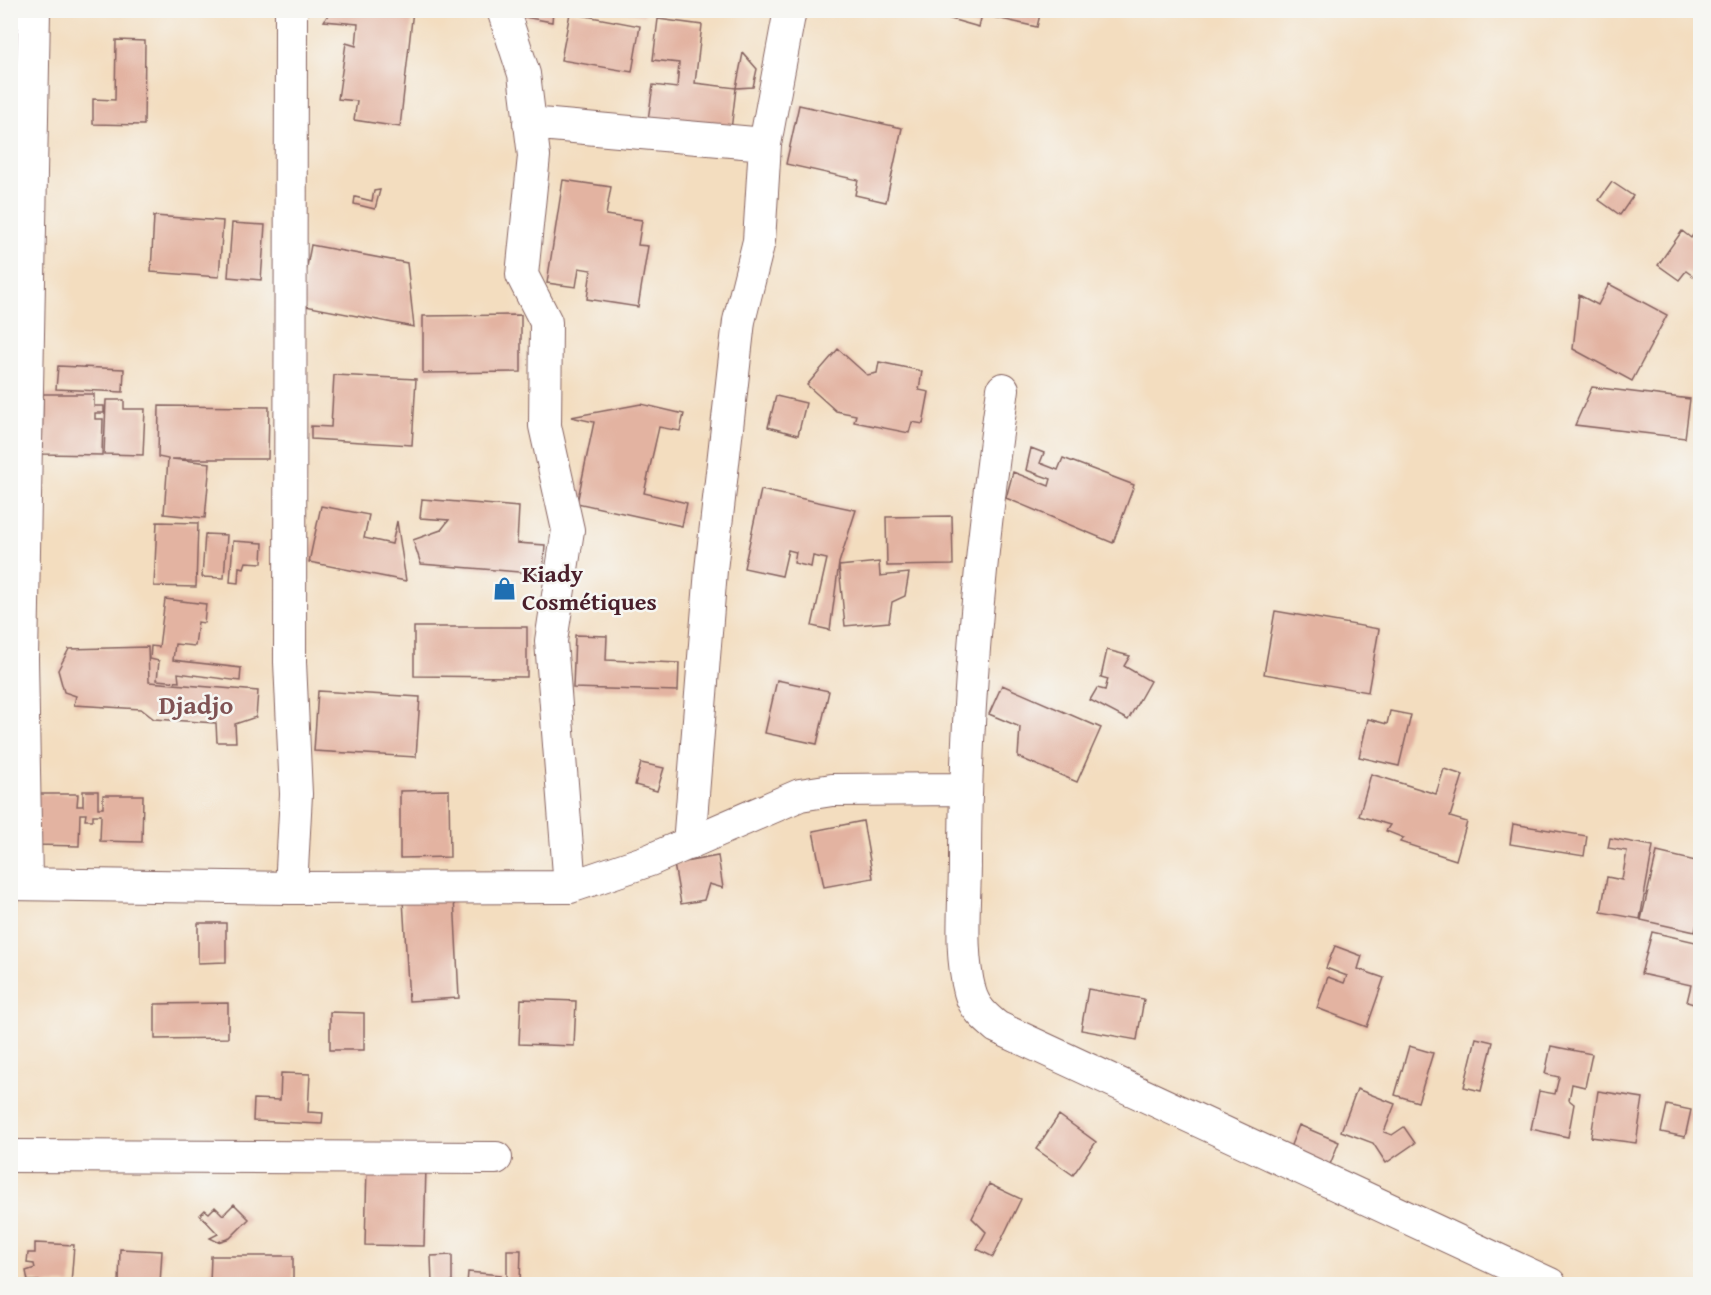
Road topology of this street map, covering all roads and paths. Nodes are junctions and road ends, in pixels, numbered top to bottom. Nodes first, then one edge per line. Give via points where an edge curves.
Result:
1 (34, 10) edge
2 (291, 10) edge
3 (790, 10) edge
4 (497, 12) edge
5 (529, 123) junction
6 (765, 144) junction
7 (1003, 389) dead end
8 (965, 789) junction
9 (689, 844) junction
10 (18, 884) edge
11 (570, 887) junction
12 (291, 888) junction
13 (10, 1156) edge
14 (496, 1158) dead end
15 (1550, 1284) edge

1 - 10 street
2 - 12 street via 290,662 296,794
3 - 6 street
4 - 5 street via 524,74
5 - 6 street
5 - 11 street via 534,156 522,275 546,322 545,426 568,530 551,641
6 - 9 street via 759,242 739,321 711,570
7 - 8 street via 983,527
8 - 9 street via 832,789 800,795
8 - 15 street via 965,957 970,994 981,1013 998,1027
9 - 11 street
10 - 12 street
11 - 12 street
13 - 14 street

